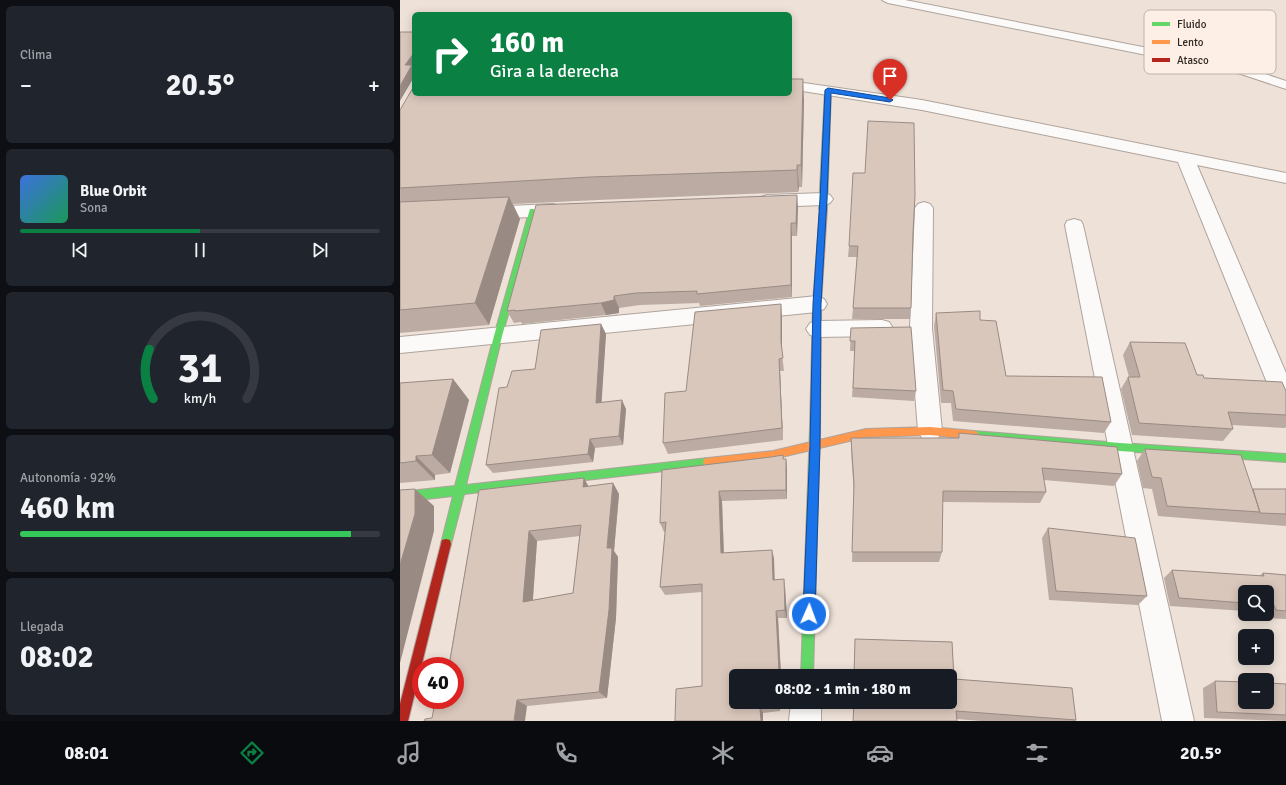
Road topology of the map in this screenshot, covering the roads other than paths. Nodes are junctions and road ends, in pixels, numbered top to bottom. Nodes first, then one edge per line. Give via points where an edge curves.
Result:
1 (888, 0) edge
2 (1144, 51) edge
3 (1254, 74) edge
4 (1286, 84) edge
5 (792, 85) edge
6 (828, 90) junction
7 (1186, 157) junction
8 (1286, 178) edge
9 (824, 199) junction
10 (753, 202) edge
11 (924, 208) dead end
12 (569, 209) edge
13 (533, 211) junction
14 (470, 214) edge
15 (1074, 225) dead end
16 (817, 304) junction
17 (817, 328) junction
18 (921, 328) junction
19 (498, 336) junction
20 (400, 345) edge
21 (1286, 400) edge
22 (930, 431) junction
23 (815, 445) junction
24 (1120, 447) junction
25 (1286, 458) edge
26 (460, 491) junction
27 (400, 497) edge
28 (806, 669) edge
29 (806, 709) edge
30 (402, 721) edge
31 (805, 721) edge
32 (1178, 721) edge

1 - 2 lane
3 - 4 lane
5 - 6 street
6 - 7 street via 922,105
6 - 9 street
7 - 8 street
7 - 21 street
9 - 10 street
9 - 16 street
11 - 18 street
12 - 13 street
13 - 14 street
13 - 19 street
15 - 24 street
16 - 17 street
16 - 19 street
17 - 18 street
17 - 23 street
18 - 22 street
19 - 20 street
19 - 26 street
22 - 23 street via 866,433
22 - 24 street
23 - 26 street via 773,455
23 - 28 street
24 - 25 street
24 - 32 street
26 - 27 street
26 - 30 street
29 - 31 street

